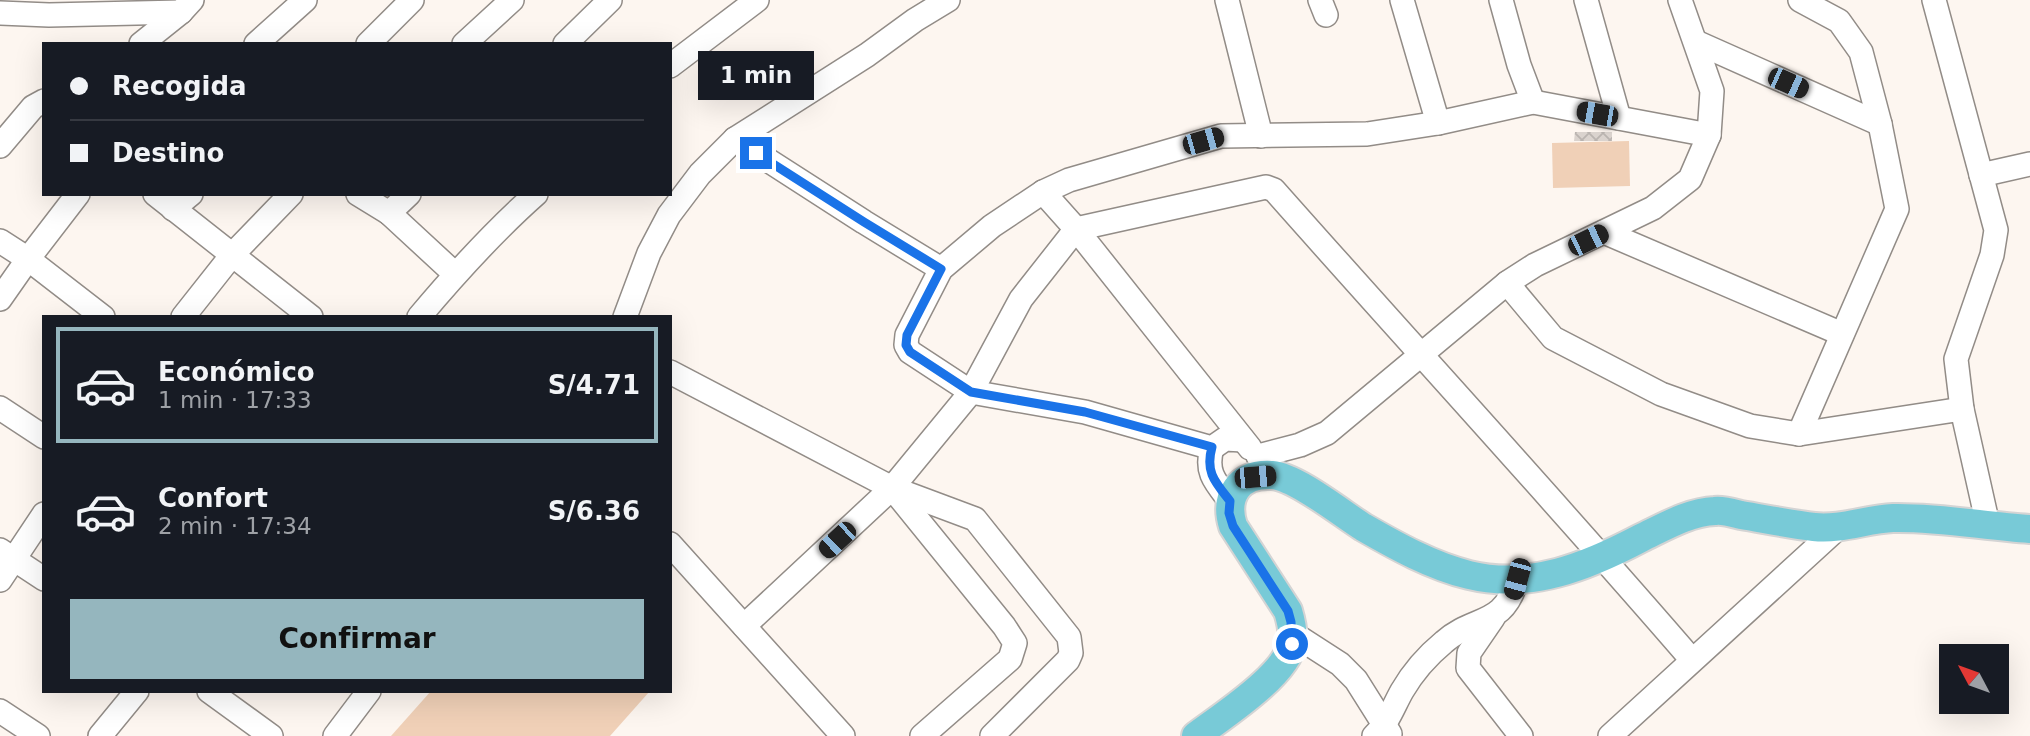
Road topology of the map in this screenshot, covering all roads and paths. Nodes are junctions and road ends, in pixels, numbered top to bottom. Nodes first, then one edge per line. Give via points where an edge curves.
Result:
1 (305, 0) edge
2 (412, 0) edge
3 (512, 0) edge
4 (610, 0) edge
5 (757, 0) edge
6 (948, 0) edge
7 (1227, 0) edge
8 (1402, 0) edge
9 (1501, 0) edge
10 (1586, 0) edge
11 (1680, 0) edge
12 (1800, 0) edge
13 (1934, 0) edge
14 (186, 6) edge
15 (0, 13) edge
16 (1696, 41) junction
17 (143, 42) edge
18 (258, 42) edge
19 (370, 42) edge
20 (466, 42) edge
21 (567, 42) edge
22 (672, 64) edge
23 (42, 102) edge
24 (1533, 102) junction
25 (1619, 118) junction
26 (1438, 123) junction
27 (1880, 124) junction
28 (1709, 135) junction
29 (1261, 136) junction
30 (735, 139) junction
31 (0, 146) edge
32 (2030, 164) edge
33 (1981, 175) junction
34 (1043, 192) junction
35 (76, 196) edge
36 (184, 196) edge
37 (289, 196) edge
38 (361, 196) edge
39 (407, 196) edge
40 (534, 196) edge
41 (164, 202) edge
42 (389, 213) junction
43 (1076, 229) junction
44 (1604, 232) junction
45 (0, 241) edge
46 (232, 255) junction
47 (28, 259) junction
48 (941, 269) junction
49 (456, 274) junction
50 (1507, 283) junction
51 (0, 299) edge
52 (100, 315) edge
53 (185, 315) edge
54 (308, 315) edge
55 (421, 315) edge
56 (626, 315) edge
57 (1842, 334) junction
58 (1419, 354) junction
59 (672, 373) edge
60 (971, 392) junction
61 (0, 408) edge
62 (1962, 409) junction
63 (1799, 435) junction
64 (42, 437) edge
65 (1212, 447) junction
66 (1258, 457) junction
67 (892, 488) junction
68 (1234, 493) junction
69 (42, 516) edge
70 (1988, 525) junction
71 (1840, 526) junction
72 (2029, 530) edge
73 (672, 546) edge
74 (7, 555) edge
75 (1604, 557) junction
76 (42, 578) edge
77 (1517, 579) junction
78 (0, 580) edge
79 (1497, 614) junction
80 (744, 626) junction
81 (1292, 633) junction
82 (1692, 660) junction
83 (135, 693) edge
84 (212, 693) edge
85 (367, 693) edge
86 (0, 711) edge
87 (1383, 733) edge
88 (38, 736) edge
89 (100, 736) edge
90 (271, 736) edge
91 (335, 736) edge
92 (843, 736) edge
93 (922, 736) edge
94 (992, 736) edge
95 (1196, 736) edge
96 (1521, 736) edge
97 (1610, 736) edge

1 - 18 street
2 - 19 street
3 - 20 street
4 - 21 street
5 - 22 street
6 - 30 street
7 - 29 street
8 - 26 street
9 - 24 street
10 - 25 street
11 - 16 street
12 - 27 street via 1839,22 1861,52
13 - 33 street
14 - 15 street via 49,15
14 - 17 street
16 - 27 street
16 - 28 street via 1712,91
23 - 31 street
24 - 25 street
24 - 26 street
25 - 28 street
26 - 29 street via 1367,134
27 - 57 street via 1897,209
28 - 44 street via 1690,178 1653,208
29 - 34 street via 1221,136 1069,180
30 - 48 street
30 - 56 street via 669,215
32 - 33 street
33 - 62 street via 1996,230 1993,255 1956,359
34 - 43 street
34 - 48 street via 992,226
35 - 47 street
36 - 41 street
37 - 46 street
38 - 42 street
39 - 42 street
40 - 49 street
41 - 46 street
42 - 49 street
43 - 58 street via 1266,187 1275,190
43 - 60 street via 1021,299
43 - 66 street
44 - 50 street
44 - 57 street
45 - 47 street
46 - 53 street
46 - 54 street
47 - 51 street
47 - 52 street
48 - 60 street via 906,345
49 - 55 street
50 - 58 street
50 - 63 street via 1553,338 1661,394 1750,426
57 - 63 street
58 - 66 street via 1327,433
58 - 75 street
59 - 67 street
60 - 65 street via 1085,412
60 - 67 street
61 - 64 street
62 - 63 street
62 - 70 street
65 - 66 street via 1225,439
65 - 68 street via 1208,462 1213,480
66 - 68 main road via 1255,477
66 - 77 main road via 1365,528 1442,566 1471,575
67 - 80 street
67 - 93 street via 1015,643 1010,659
67 - 94 street via 975,519 1069,637 1068,660
68 - 81 main road via 1229,513 1233,526 1281,598
69 - 74 street
70 - 71 main road via 1903,518
70 - 72 main road
71 - 75 main road via 1816,527 1717,511 1693,514
71 - 82 street
73 - 80 street
74 - 76 street
74 - 78 street
75 - 77 main road via 1569,570
75 - 82 street
77 - 79 street via 1513,596
79 - 87 street via 1447,639 1427,657 1401,692
79 - 96 street via 1469,653 1468,668
80 - 92 street
81 - 87 street via 1356,680
81 - 95 main road via 1292,644 1269,680
82 - 97 street
83 - 89 street
84 - 90 street
85 - 91 street
86 - 88 street

